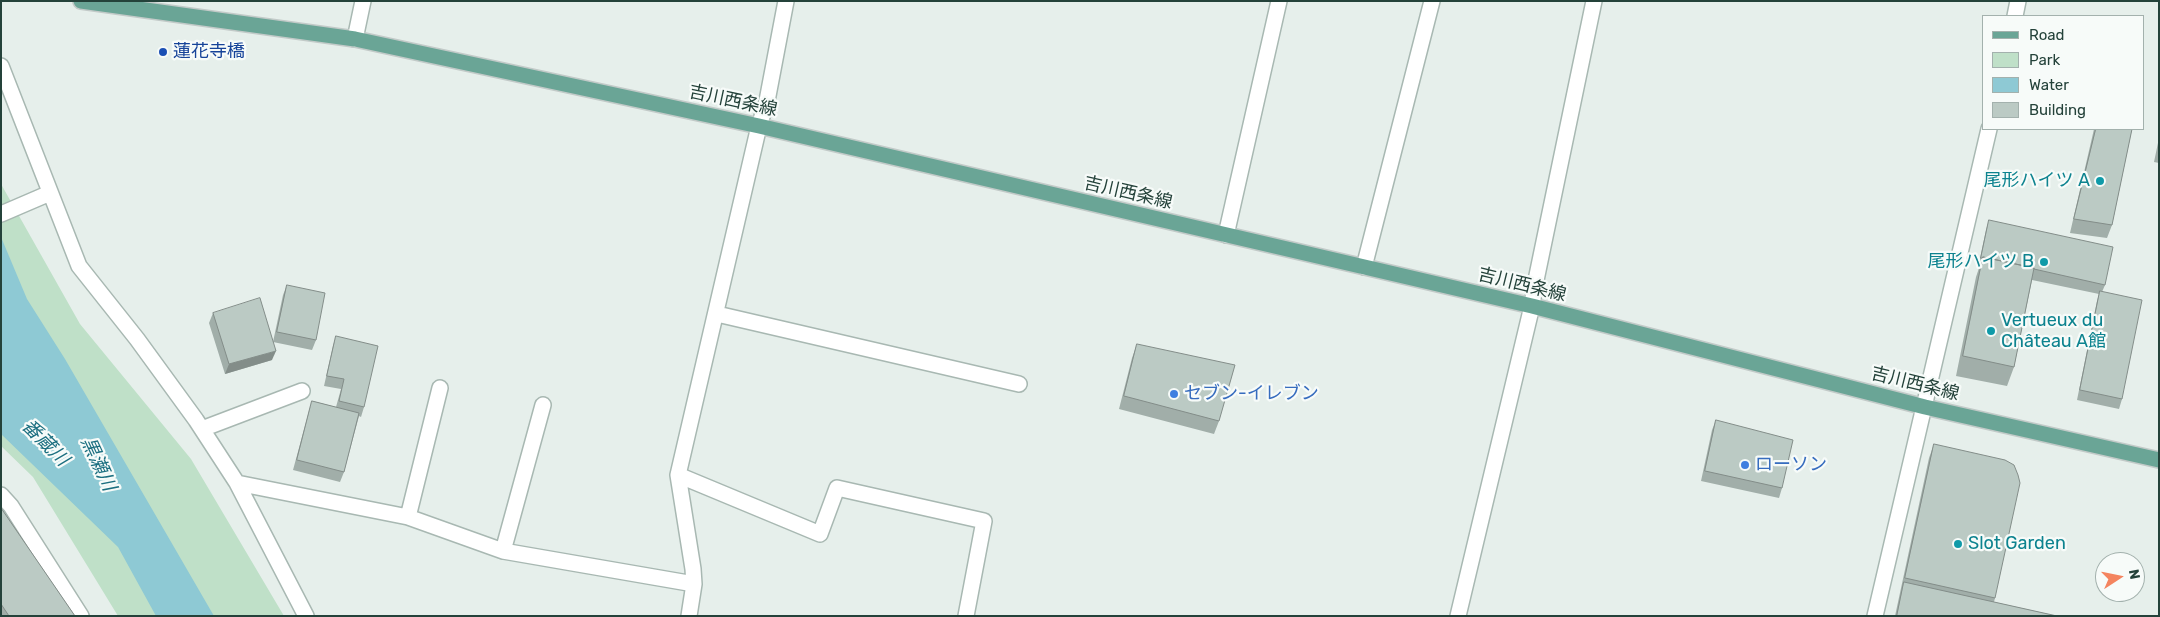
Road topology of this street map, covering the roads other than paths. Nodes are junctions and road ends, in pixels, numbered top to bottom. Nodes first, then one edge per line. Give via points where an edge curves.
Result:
1 (81, 1) edge
2 (363, 1) edge
3 (786, 1) edge
4 (1279, 1) edge
5 (1432, 1) edge
6 (1594, 1) edge
7 (2018, 1) edge
8 (2015, 15) edge
9 (355, 39) junction
10 (1, 66) edge
11 (759, 126) junction
12 (1989, 130) edge
13 (50, 193) junction
14 (1, 214) edge
15 (1226, 235) junction
16 (1364, 267) junction
17 (1532, 306) junction
18 (717, 314) junction
19 (1019, 384) dead end
20 (440, 388) dead end
21 (302, 391) dead end
22 (543, 405) dead end
23 (1925, 407) junction
24 (202, 429) junction
25 (2159, 460) edge
26 (678, 476) junction
27 (237, 482) junction
28 (1, 494) edge
29 (408, 517) junction
30 (502, 552) junction
31 (694, 584) junction
32 (81, 616) edge
33 (306, 616) edge
34 (688, 616) edge
35 (966, 616) edge
36 (1458, 616) edge
37 (1875, 616) edge

1 - 9 main road, 吉川西条線
2 - 9 street
3 - 11 street via 767,102
4 - 15 street
5 - 16 street
6 - 17 street
7 - 8 street
9 - 11 main road, 吉川西条線
10 - 13 street
11 - 15 main road, 吉川西条線
11 - 18 street
12 - 23 street
13 - 14 street
13 - 24 street via 79,266
15 - 16 main road, 吉川西条線
16 - 17 main road, 吉川西条線
17 - 23 main road, 吉川西条線
17 - 36 street
18 - 19 street
18 - 26 street
20 - 29 street
21 - 24 street
22 - 30 street
23 - 25 main road, 吉川西条線
23 - 37 street
24 - 27 street
26 - 31 street
26 - 35 street via 820,534 836,488 984,521
27 - 29 street
27 - 33 street
28 - 32 street
29 - 30 street
30 - 31 street
31 - 34 street

